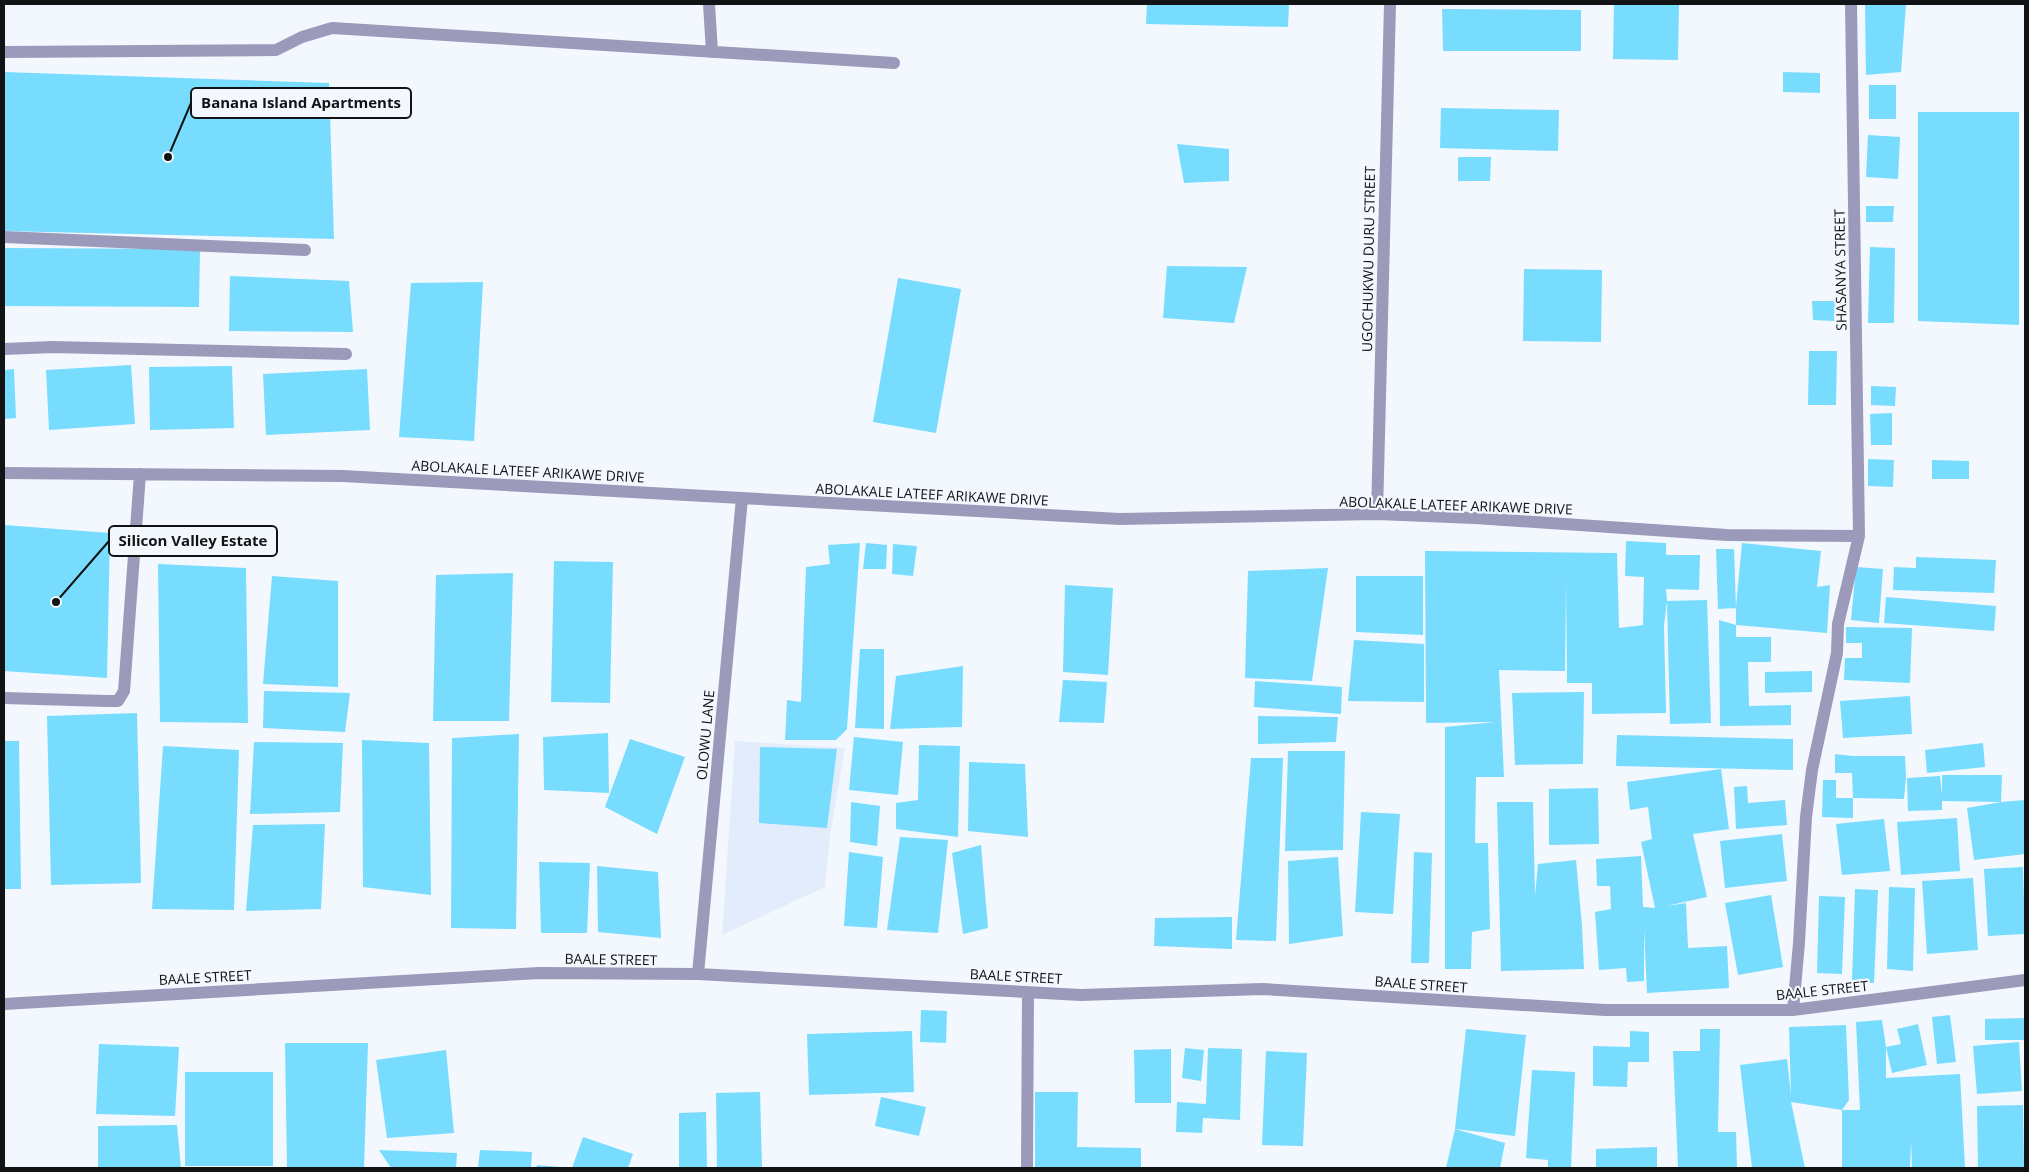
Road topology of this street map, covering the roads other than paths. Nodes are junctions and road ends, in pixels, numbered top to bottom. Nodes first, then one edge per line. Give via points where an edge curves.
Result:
1 (709, 4) edge
2 (1390, 4) edge
3 (1851, 4) edge
4 (4, 52) edge
5 (712, 52) junction
6 (894, 64) dead end
7 (4, 237) edge
8 (305, 250) dead end
9 (4, 349) edge
10 (346, 354) dead end
11 (4, 473) edge
12 (140, 474) junction
13 (742, 498) junction
14 (1377, 514) junction
15 (1859, 536) junction
16 (4, 698) edge
17 (698, 974) junction
18 (2025, 980) edge
19 (1028, 992) junction
20 (4, 1004) edge
21 (1793, 1010) junction
22 (1027, 1168) edge

1 - 5 street
2 - 14 street, UGOCHUKWU DURU STREET
3 - 15 street, SHASANYA STREET
4 - 5 street via 276,50 302,37 332,28
5 - 6 street
7 - 8 street
9 - 10 street
11 - 12 street, ABOLAKALE LATEEF ARIKAWE DRIVE
12 - 13 street, ABOLAKALE LATEEF ARIKAWE DRIVE via 343,476
12 - 16 street via 124,692 118,700 106,702
13 - 14 street, ABOLAKALE LATEEF ARIKAWE DRIVE via 1120,520
13 - 17 street, OLOWU LANE
14 - 15 street, ABOLAKALE LATEEF ARIKAWE DRIVE via 1726,535
15 - 21 street, SHASANYA STREET via 1838,624 1837,653 1812,770
17 - 19 street, BAALE STREET
17 - 20 street, BAALE STREET via 539,973
18 - 21 street, BAALE STREET
19 - 21 street, BAALE STREET via 1081,995 1262,989 1605,1010
19 - 22 street

